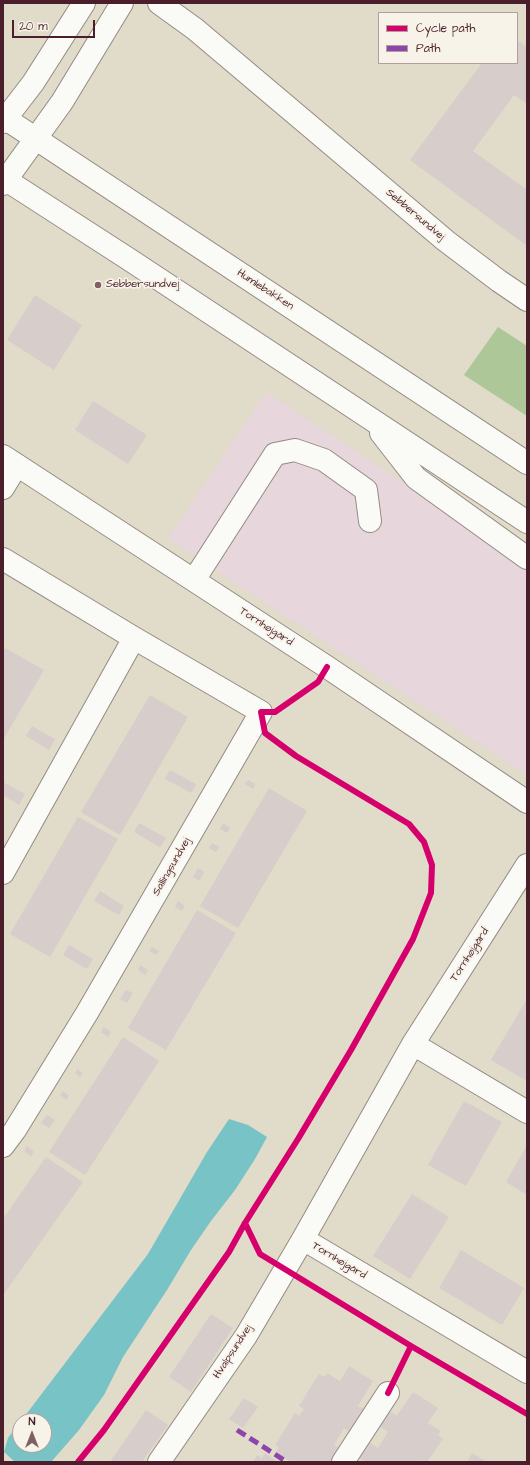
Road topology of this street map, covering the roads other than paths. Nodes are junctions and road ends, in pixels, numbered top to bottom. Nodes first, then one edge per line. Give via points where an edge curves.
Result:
1 (84, 3) edge
2 (122, 3) edge
3 (159, 3) edge
4 (4, 119) edge
5 (36, 138) junction
6 (4, 180) edge
7 (527, 300) edge
8 (369, 418) junction
9 (10, 461) edge
10 (527, 463) edge
11 (3, 488) edge
12 (370, 521) dead end
13 (527, 522) edge
14 (527, 558) edge
15 (3, 560) edge
16 (194, 580) junction
17 (134, 638) junction
18 (527, 802) edge
19 (527, 865) edge
20 (3, 873) edge
21 (413, 1044) junction
22 (527, 1112) edge
23 (3, 1146) edge
24 (303, 1239) junction
25 (527, 1372) edge
26 (388, 1393) dead end
27 (159, 1462) edge
28 (343, 1462) edge

1 - 4 street via 33,83
2 - 5 street via 62,102
3 - 7 street, Sebbersundvej via 195,29 446,240
4 - 5 street, Humlebakken
5 - 6 street
5 - 10 street, Humlebakken
6 - 8 street
8 - 13 street
8 - 14 street via 416,478
9 - 11 street
9 - 16 street, Tornhøjgård
12 - 16 street via 366,490 324,460 295,450 275,454
15 - 17 street, Sallingsundvej
16 - 18 street, Tornhøjgård
17 - 20 street
17 - 23 street, Sallingsundvej via 261,712 87,1013
19 - 21 street, Tornhøjgård
21 - 22 street
21 - 24 street, Tornhøjgård
24 - 25 street, Tornhøjgård
24 - 27 street, Hvalpsundvej via 246,1336
26 - 28 street

